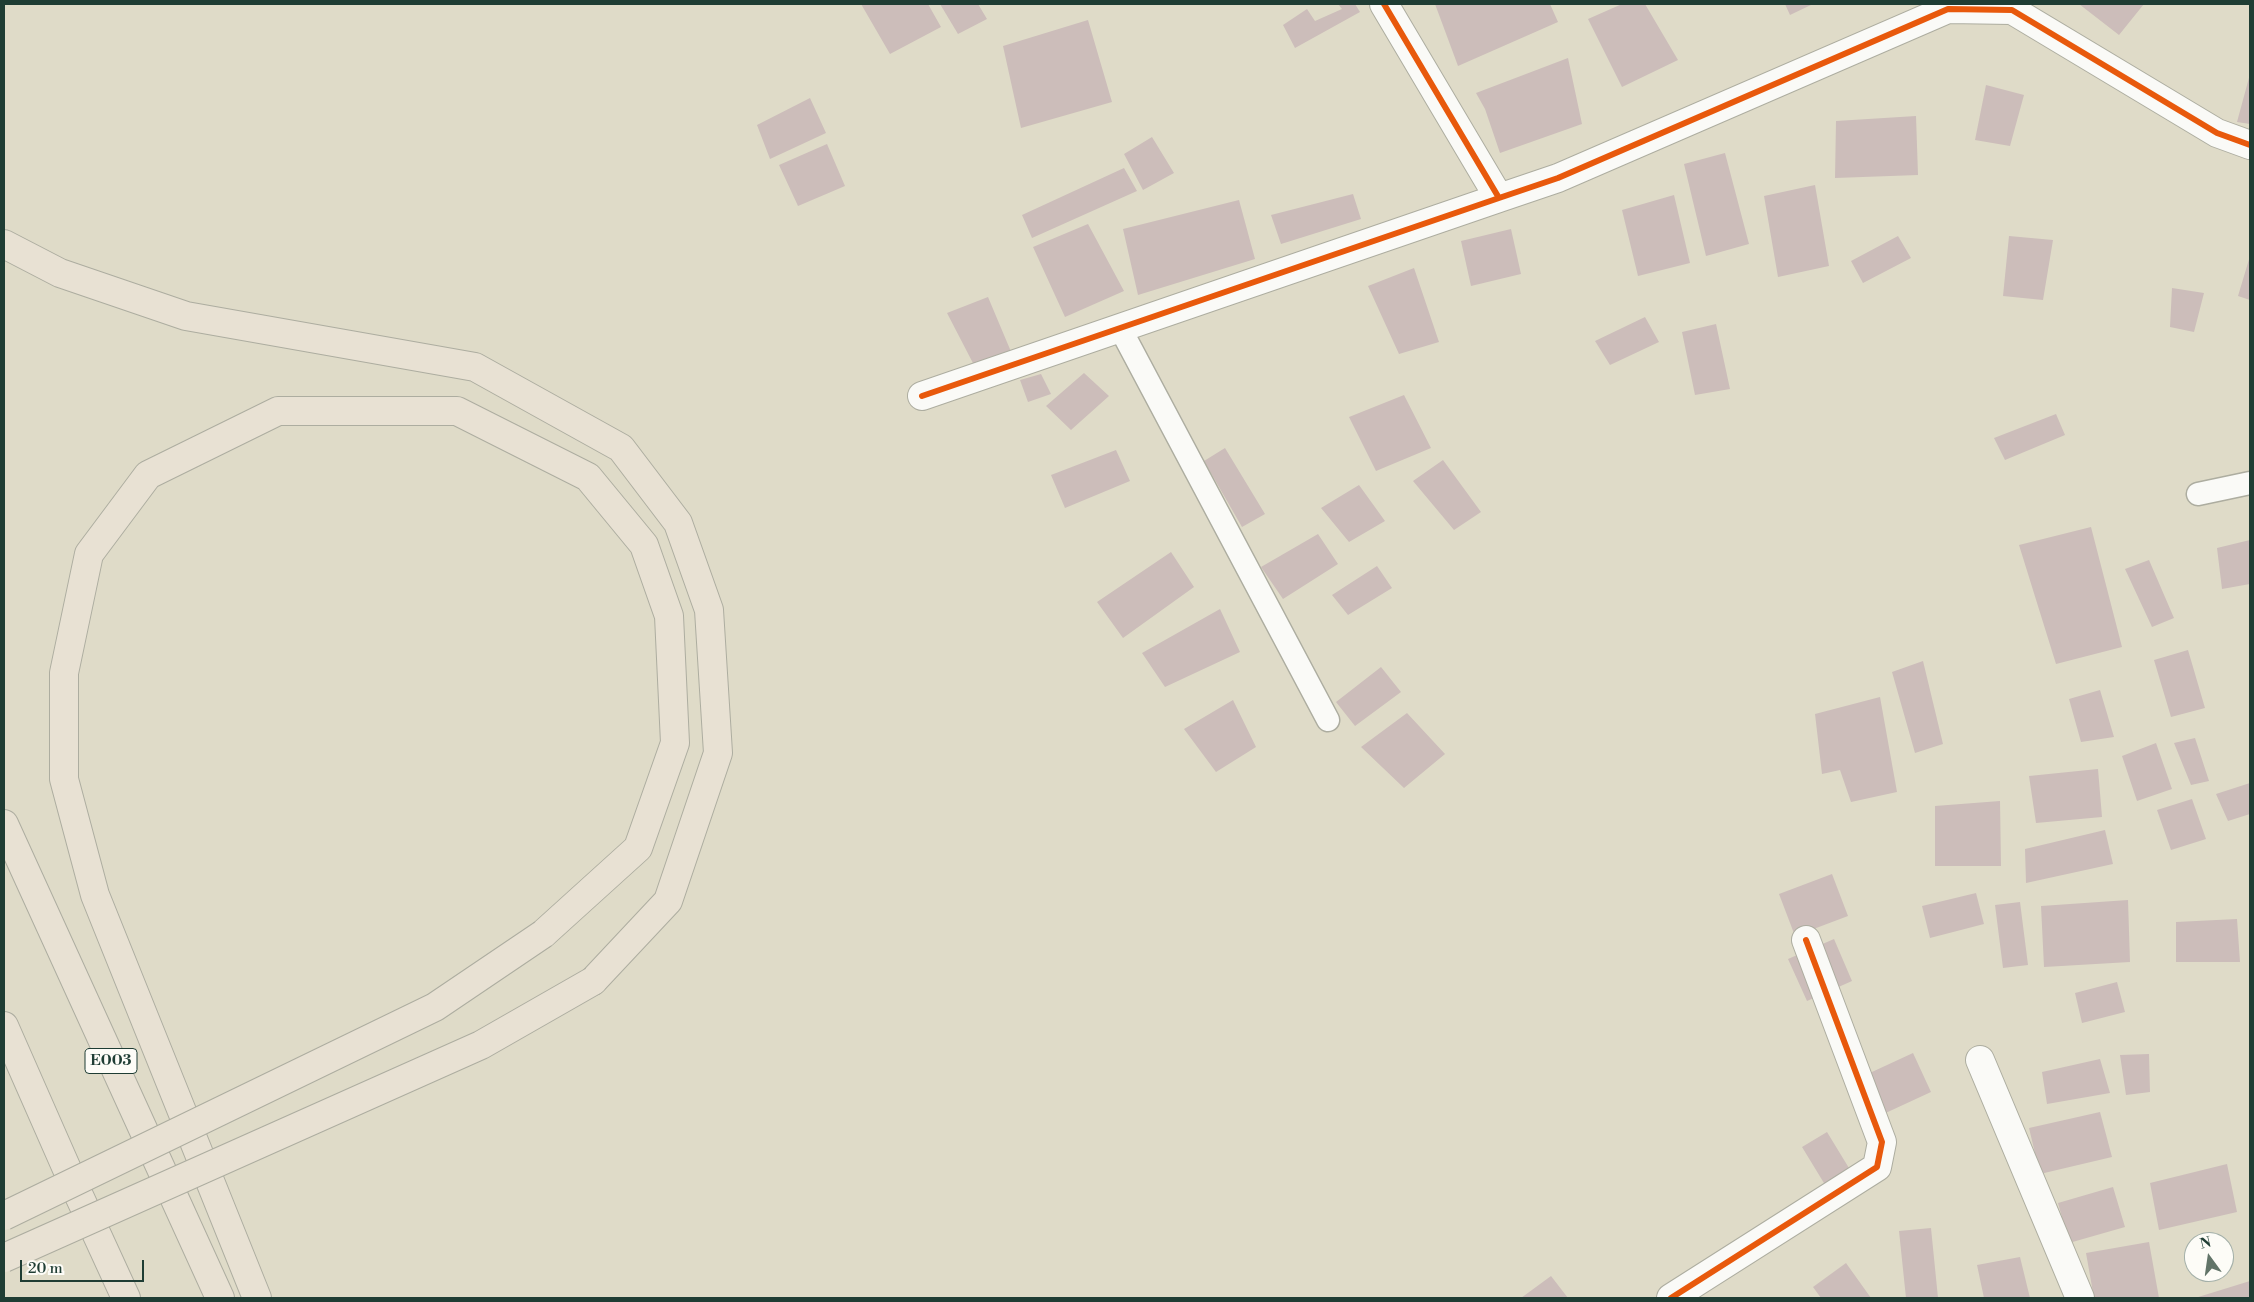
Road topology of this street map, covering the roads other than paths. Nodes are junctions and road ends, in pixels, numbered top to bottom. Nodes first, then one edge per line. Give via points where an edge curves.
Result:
1 (1384, 4) edge
2 (1946, 6) edge
3 (2015, 7) edge
4 (2250, 145) edge
5 (1499, 198) junction
6 (4, 244) edge
7 (1120, 328) junction
8 (922, 396) dead end
9 (2250, 483) edge
10 (2198, 494) dead end
11 (1328, 720) dead end
12 (4, 824) edge
13 (1806, 940) dead end
14 (4, 1026) edge
15 (1980, 1060) dead end
16 (4, 1216) edge
17 (4, 1258) edge
18 (126, 1298) edge
19 (220, 1298) edge
20 (256, 1298) edge
21 (1670, 1298) edge
22 (2080, 1298) edge

1 - 5 street
2 - 3 street
2 - 5 street via 1558,178
3 - 4 street via 2217,133
5 - 7 street
6 - 17 highway, bridge via 60,273 186,316 475,367 621,448 678,523 709,610 718,753 668,900 593,981 481,1045
7 - 8 street
7 - 11 lane
9 - 10 lane
12 - 19 highway, E003
13 - 21 street via 1882,1142 1877,1168
14 - 18 highway
15 - 22 street
16 - 20 highway, bridge via 436,1007 543,934 638,848 675,743 670,616 644,545 588,477 457,411 278,412 148,475 89,554 64,673 64,779 95,895

